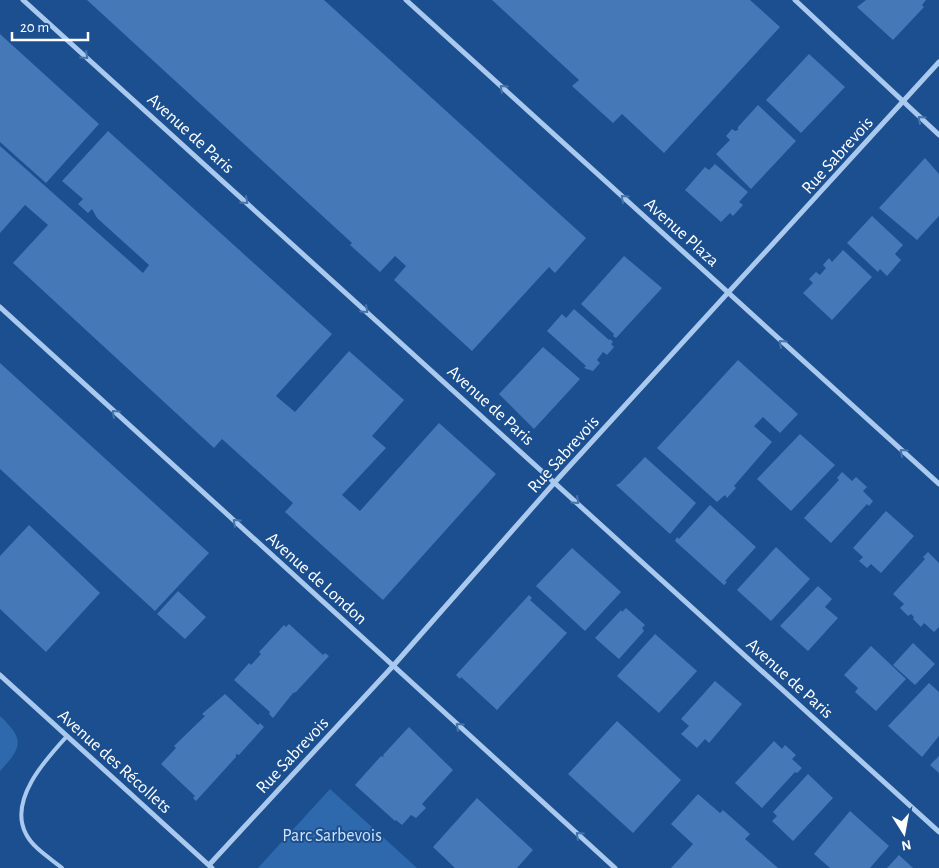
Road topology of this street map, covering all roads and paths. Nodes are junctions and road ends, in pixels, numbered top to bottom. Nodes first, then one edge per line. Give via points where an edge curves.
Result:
1 (23, 0) edge
2 (406, 0) edge
3 (795, 0) edge
4 (939, 62) edge
5 (903, 102) junction
6 (939, 135) edge
7 (729, 294) junction
8 (0, 308) edge
9 (555, 482) junction
10 (939, 484) edge
11 (393, 666) junction
12 (0, 675) edge
13 (67, 736) junction
14 (939, 832) edge
15 (211, 867) edge
16 (62, 868) edge
17 (615, 868) edge

1 -> 9 street, Avenue de Paris
7 -> 2 street, Avenue Plaza
3 - 5 street
4 - 5 street, Rue Sabrevois
6 -> 5 street
5 - 7 street, Rue Sabrevois
7 - 9 street, Rue Sabrevois
10 -> 7 street, Avenue Plaza
11 -> 8 street, Avenue de London
9 - 11 street, Rue Sabrevois
9 -> 14 street, Avenue de Paris
11 - 15 street, Rue Sabrevois
17 -> 11 street, Avenue de London
12 - 13 street, Avenue des Récollets
13 - 15 street, Avenue des Récollets
13 - 16 lane via 36,772 21,814 23,828 30,840

